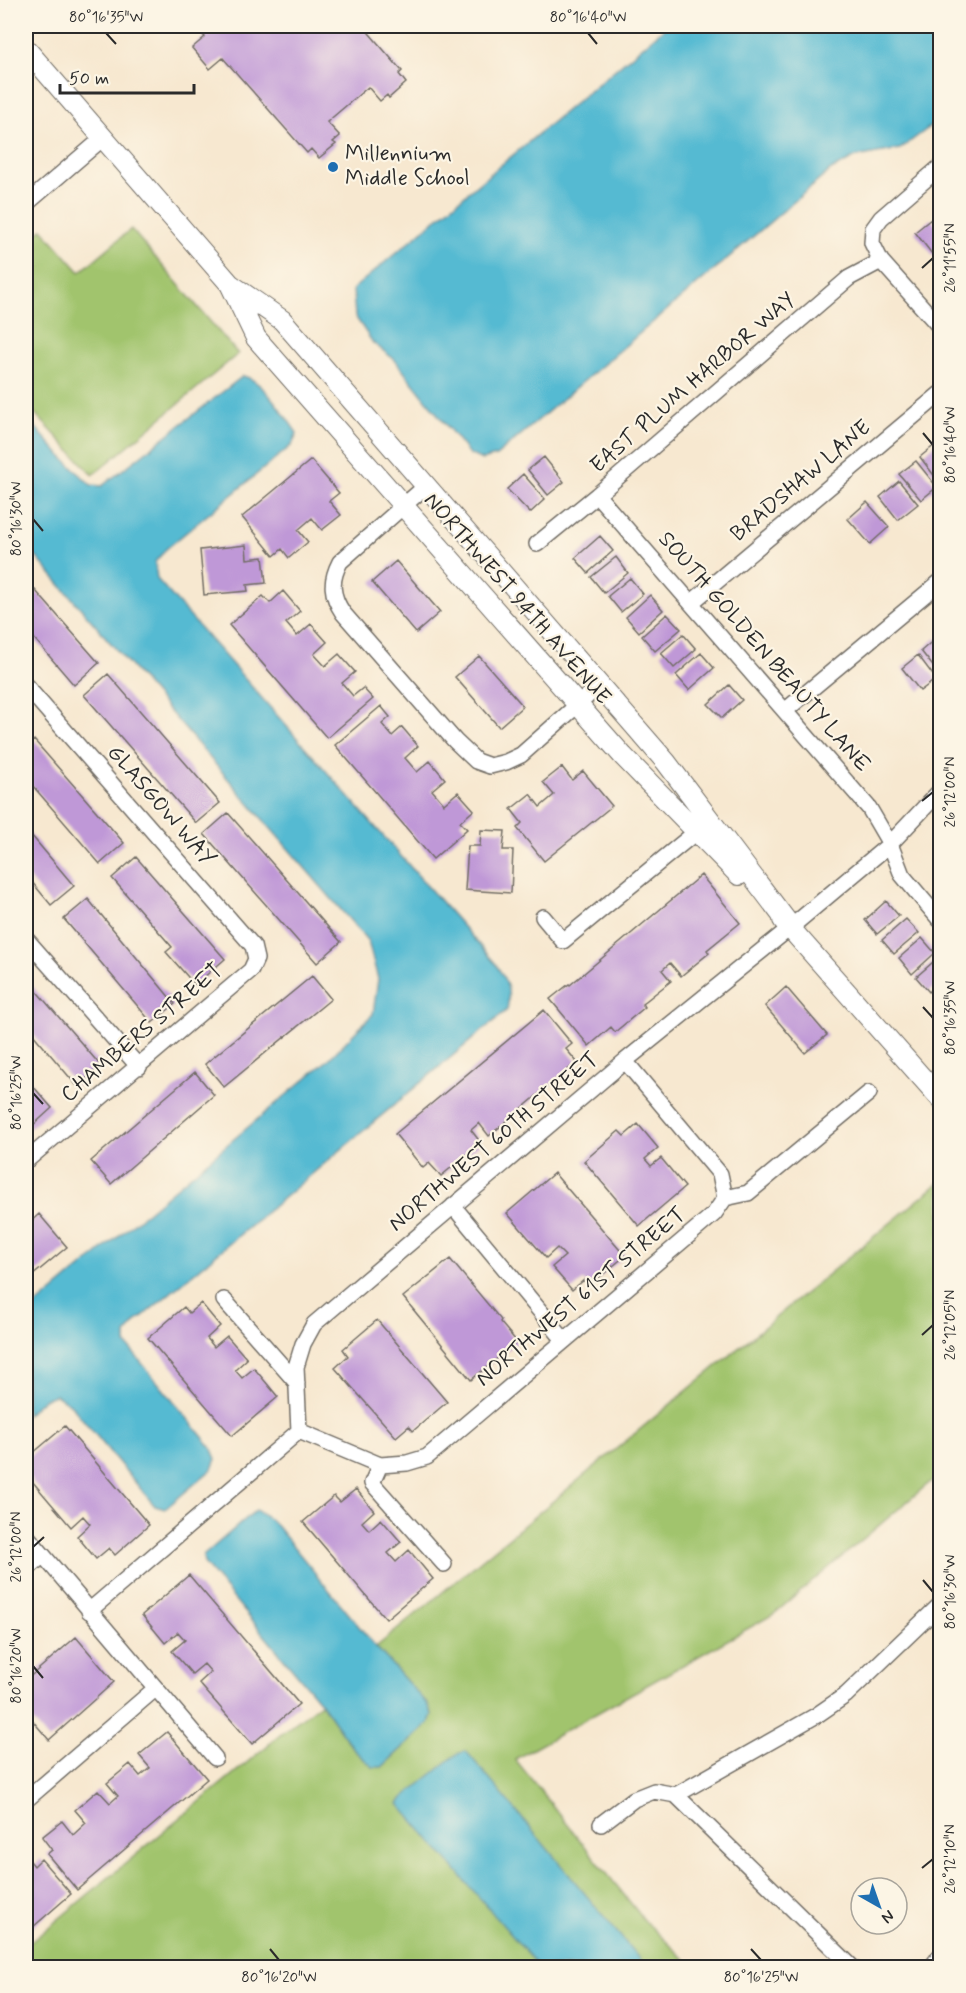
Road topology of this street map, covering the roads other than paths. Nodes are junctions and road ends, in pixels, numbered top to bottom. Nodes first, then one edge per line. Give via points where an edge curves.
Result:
1 (26, 49) edge
2 (103, 138) junction
3 (940, 167) edge
4 (26, 204) edge
5 (881, 261) junction
6 (230, 284) junction
7 (940, 327) edge
8 (940, 394) edge
9 (426, 486) junction
10 (597, 495) junction
11 (404, 506) junction
12 (537, 544) dead end
13 (940, 582) edge
14 (691, 603) junction
15 (600, 685) junction
16 (26, 686) edge
17 (577, 705) junction
18 (786, 710) junction
19 (940, 791) edge
20 (696, 832) junction
21 (890, 844) junction
22 (543, 917) dead end
23 (940, 920) edge
24 (791, 927) junction
25 (26, 939) edge
26 (256, 959) joint
27 (625, 1061) junction
28 (139, 1066) junction
29 (869, 1093) dead end
30 (940, 1098) edge
31 (26, 1161) edge
32 (725, 1198) junction
33 (453, 1206) junction
34 (224, 1300) dead end
35 (564, 1340) junction
36 (297, 1383) junction
37 (299, 1431) junction
38 (380, 1465) junction
39 (26, 1535) edge
40 (42, 1556) junction
41 (444, 1564) dead end
42 (26, 1570) edge
43 (940, 1605) edge
44 (89, 1611) junction
45 (155, 1689) junction
46 (216, 1758) dead end
47 (676, 1795) junction
48 (26, 1800) edge
49 (602, 1824) dead end
50 (940, 1956) edge
51 (853, 1968) edge
52 (931, 1968) edge

1 - 2 street, NORTHWEST 94TH AVENUE
2 - 4 street
2 - 6 street, NORTHWEST 94TH AVENUE
3 - 5 street via 880,218 873,229 872,243
5 - 7 street
5 - 10 street, EAST PLUM HARBOR WAY via 849,278
6 - 9 street, NORTHWEST 94TH AVENUE via 282,320
6 - 11 street, NORTHWEST 94TH AVENUE via 256,338
8 - 14 street, BRADSHAW LANE
9 - 11 street
9 - 15 street, NORTHWEST 94TH AVENUE
10 - 12 street, EAST PLUM HARBOR WAY
10 - 14 street, SOUTH GOLDEN BEAUTY LANE
11 - 17 street, NORTHWEST 94TH AVENUE
11 - 17 street via 340,562 334,573 335,601 357,630 455,741 476,760 490,766 521,755
13 - 18 street
14 - 18 street, SOUTH GOLDEN BEAUTY LANE
15 - 17 street
15 - 24 street, NORTHWEST 94TH AVENUE via 666,762
16 - 26 street, GLASGOW WAY via 254,946
17 - 20 street, NORTHWEST 94TH AVENUE
18 - 21 street, SOUTH GOLDEN BEAUTY LANE via 869,808
19 - 21 street, NORTHWEST 60TH STREET
20 - 22 street via 563,941
20 - 24 street, NORTHWEST 94TH AVENUE
21 - 23 street, SOUTH GOLDEN BEAUTY LANE via 902,875
21 - 24 street, NORTHWEST 60TH STREET
24 - 27 street, NORTHWEST 60TH STREET
24 - 30 street, NORTHWEST 94TH AVENUE
25 - 28 street
26 - 28 street, CHAMBERS STREET via 251,970
27 - 32 street via 720,1174
27 - 33 street, NORTHWEST 60TH STREET
28 - 31 street, CHAMBERS STREET
29 - 32 street via 748,1193
32 - 35 street, NORTHWEST 61ST STREET via 714,1214
33 - 35 street
33 - 36 street, NORTHWEST 60TH STREET via 314,1324 296,1367
34 - 36 street
35 - 38 street, NORTHWEST 61ST STREET via 427,1457
36 - 37 street, NORTHWEST 60TH STREET
37 - 38 street, NORTHWEST 61ST STREET
37 - 44 street
38 - 41 street via 372,1483
39 - 40 street
40 - 42 street
40 - 44 street
43 - 47 street via 846,1695 817,1716
44 - 45 street
45 - 46 street
45 - 48 street
47 - 49 street via 654,1791 634,1799
47 - 51 street
50 - 52 street

